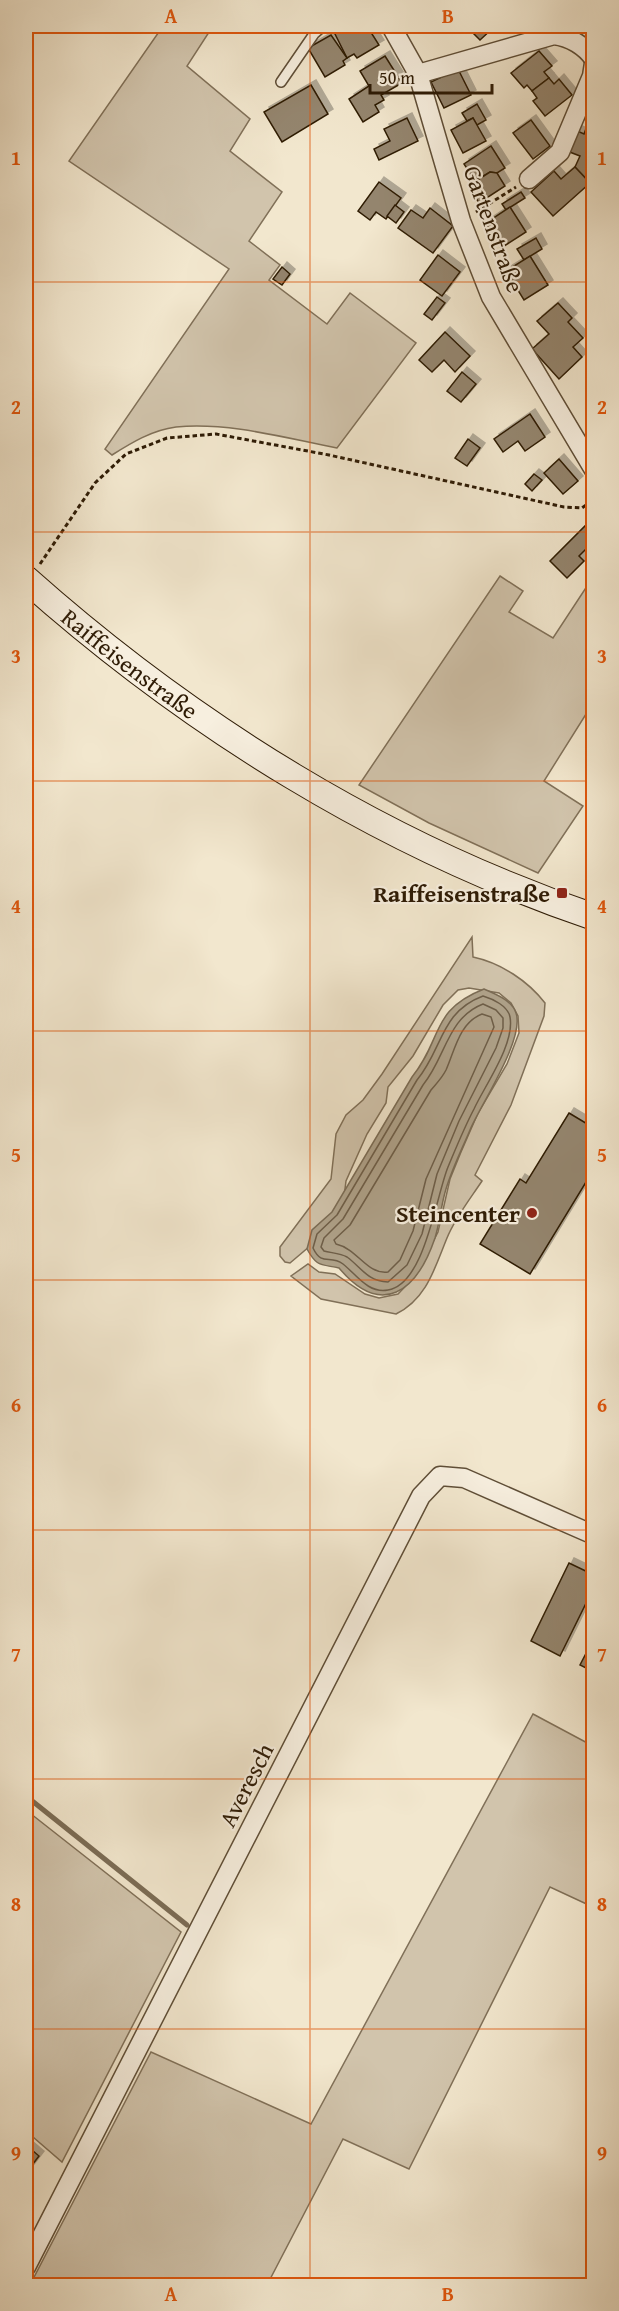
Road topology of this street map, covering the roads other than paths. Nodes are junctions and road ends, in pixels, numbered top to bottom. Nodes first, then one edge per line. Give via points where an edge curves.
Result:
1 (323, 26) edge
2 (391, 26) edge
3 (594, 61) edge
4 (418, 74) junction
5 (281, 82) dead end
6 (529, 179) road end
7 (594, 470) edge
8 (28, 583) edge
9 (594, 918) edge
10 (594, 1535) edge
11 (26, 2267) edge

1 - 5 lane
2 - 4 street, Gartenstraße
3 - 4 street via 587,49 554,35
3 - 6 street via 592,76 560,153
4 - 7 street, Gartenstraße via 461,221 491,297
8 - 9 street, Raiffeisenstraße via 147,678 305,782 422,847 486,877
10 - 11 street, Averesch via 464,1478 440,1476 422,1496

